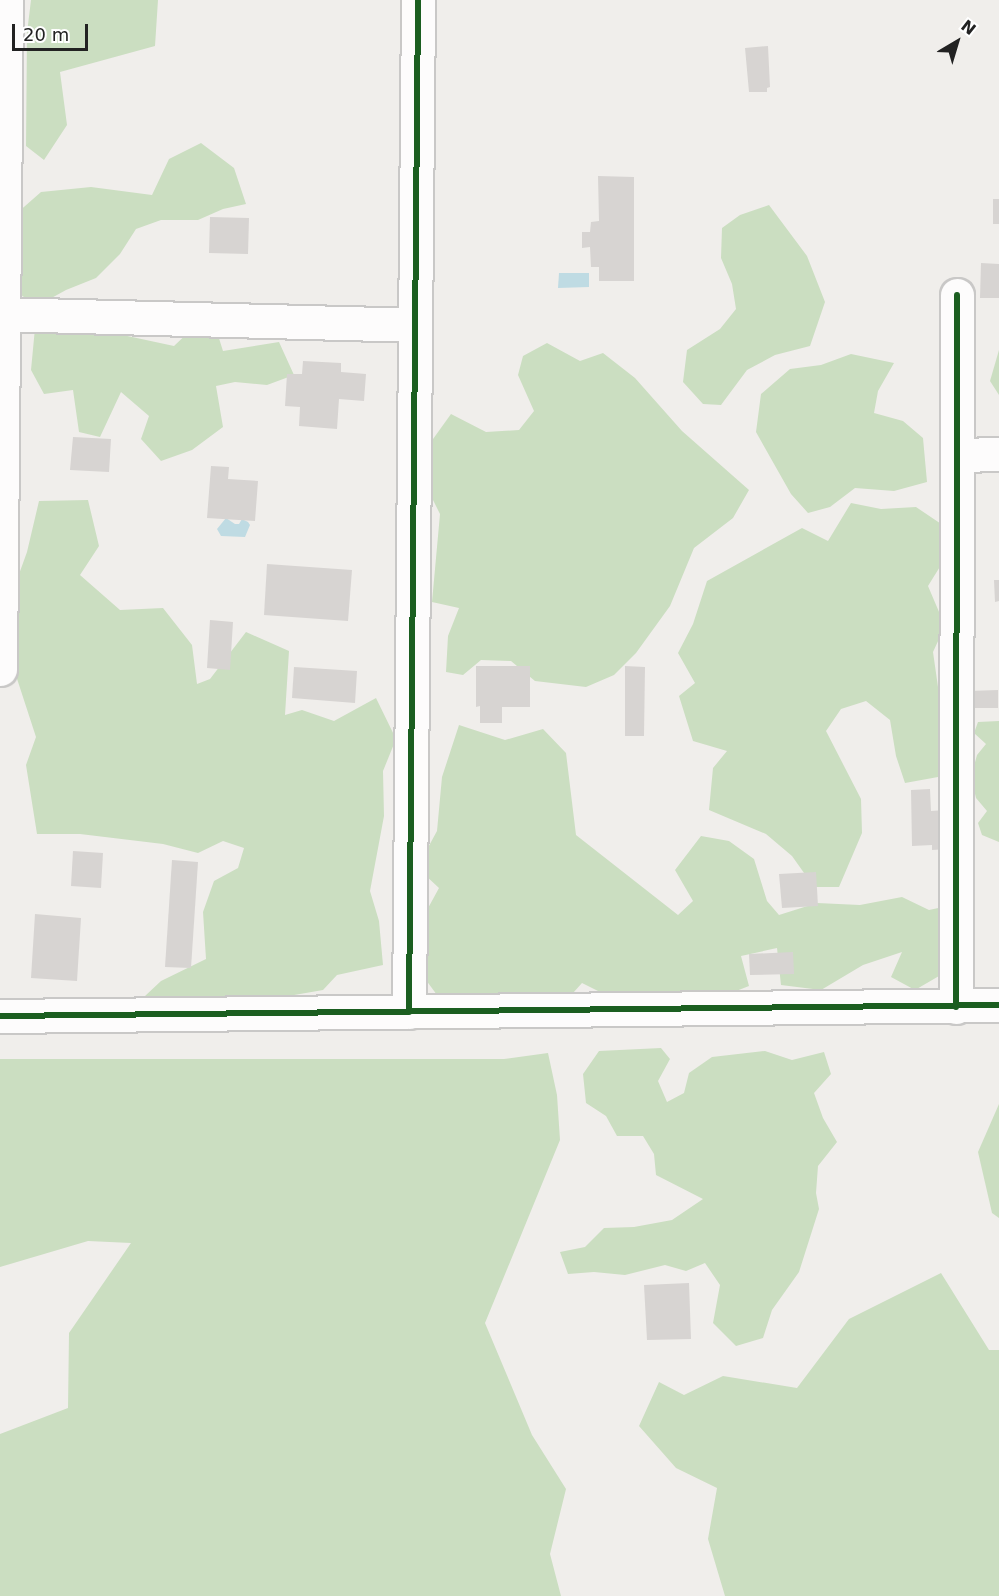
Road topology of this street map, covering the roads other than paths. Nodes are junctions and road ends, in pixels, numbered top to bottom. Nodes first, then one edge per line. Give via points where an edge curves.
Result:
1 (6, 0) edge
2 (418, 0) edge
3 (957, 295) dead end
4 (2, 314) edge
5 (415, 325) junction
6 (999, 454) edge
7 (959, 455) junction
8 (0, 669) edge
9 (999, 1005) edge
10 (956, 1007) junction
11 (409, 1012) junction
12 (0, 1016) edge

1 - 4 street
2 - 5 street
3 - 7 street
4 - 5 street
4 - 8 street
5 - 11 street
6 - 7 street
7 - 10 street
9 - 10 street
10 - 11 street
11 - 12 street

